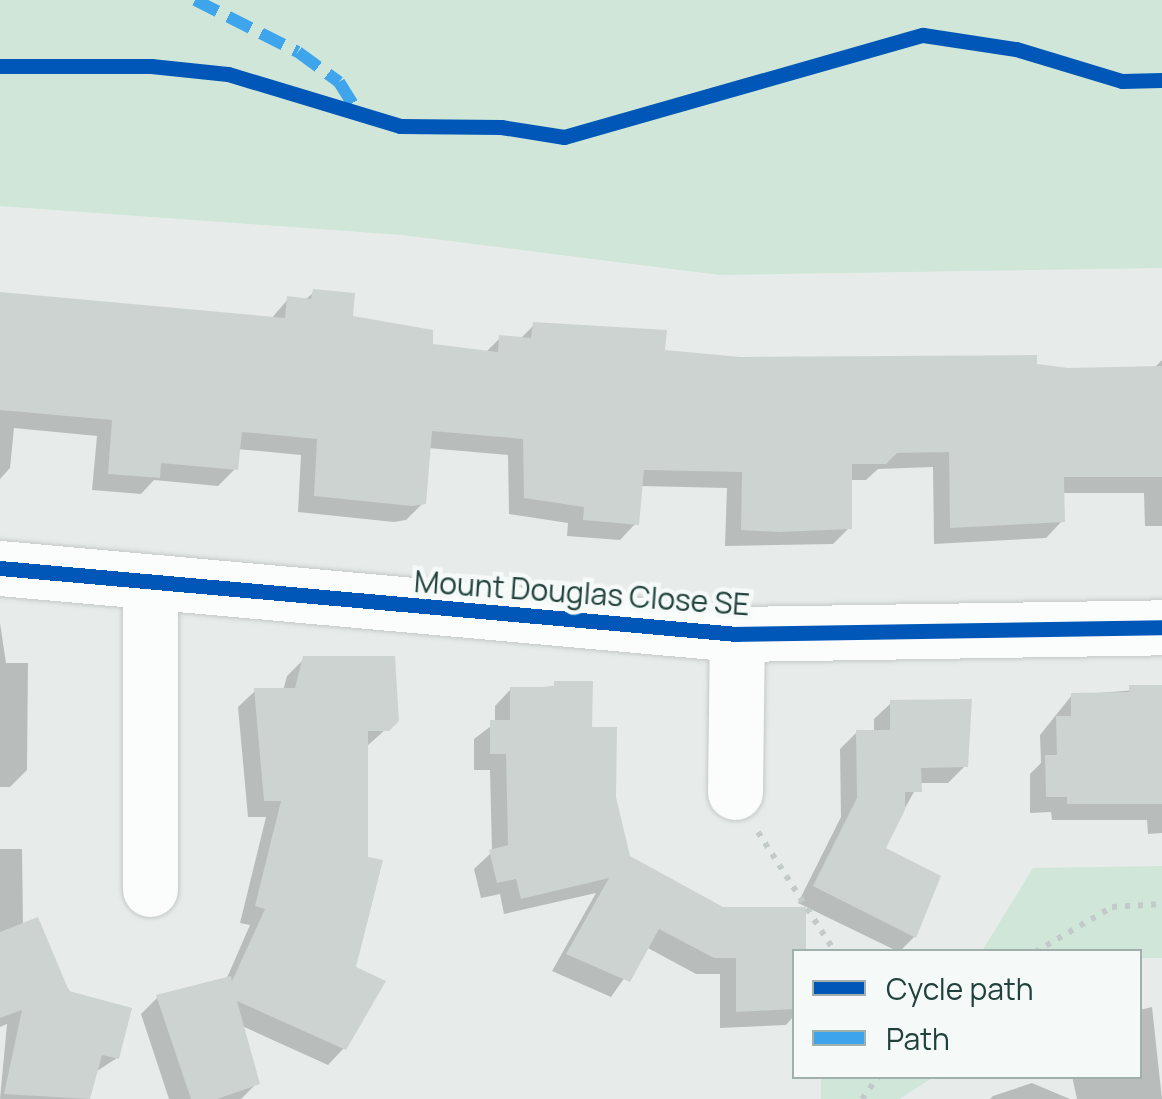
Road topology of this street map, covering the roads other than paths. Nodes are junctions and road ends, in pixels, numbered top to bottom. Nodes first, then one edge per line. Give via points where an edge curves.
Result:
1 (0, 568) edge
2 (150, 585) junction
3 (1162, 627) edge
4 (737, 634) junction
5 (736, 792) road end
6 (150, 889) dead end

1 - 2 street, Mount Douglas Close SE
2 - 4 street, Mount Douglas Close SE
2 - 6 street
3 - 4 street, Mount Douglas Close SE
4 - 5 street

